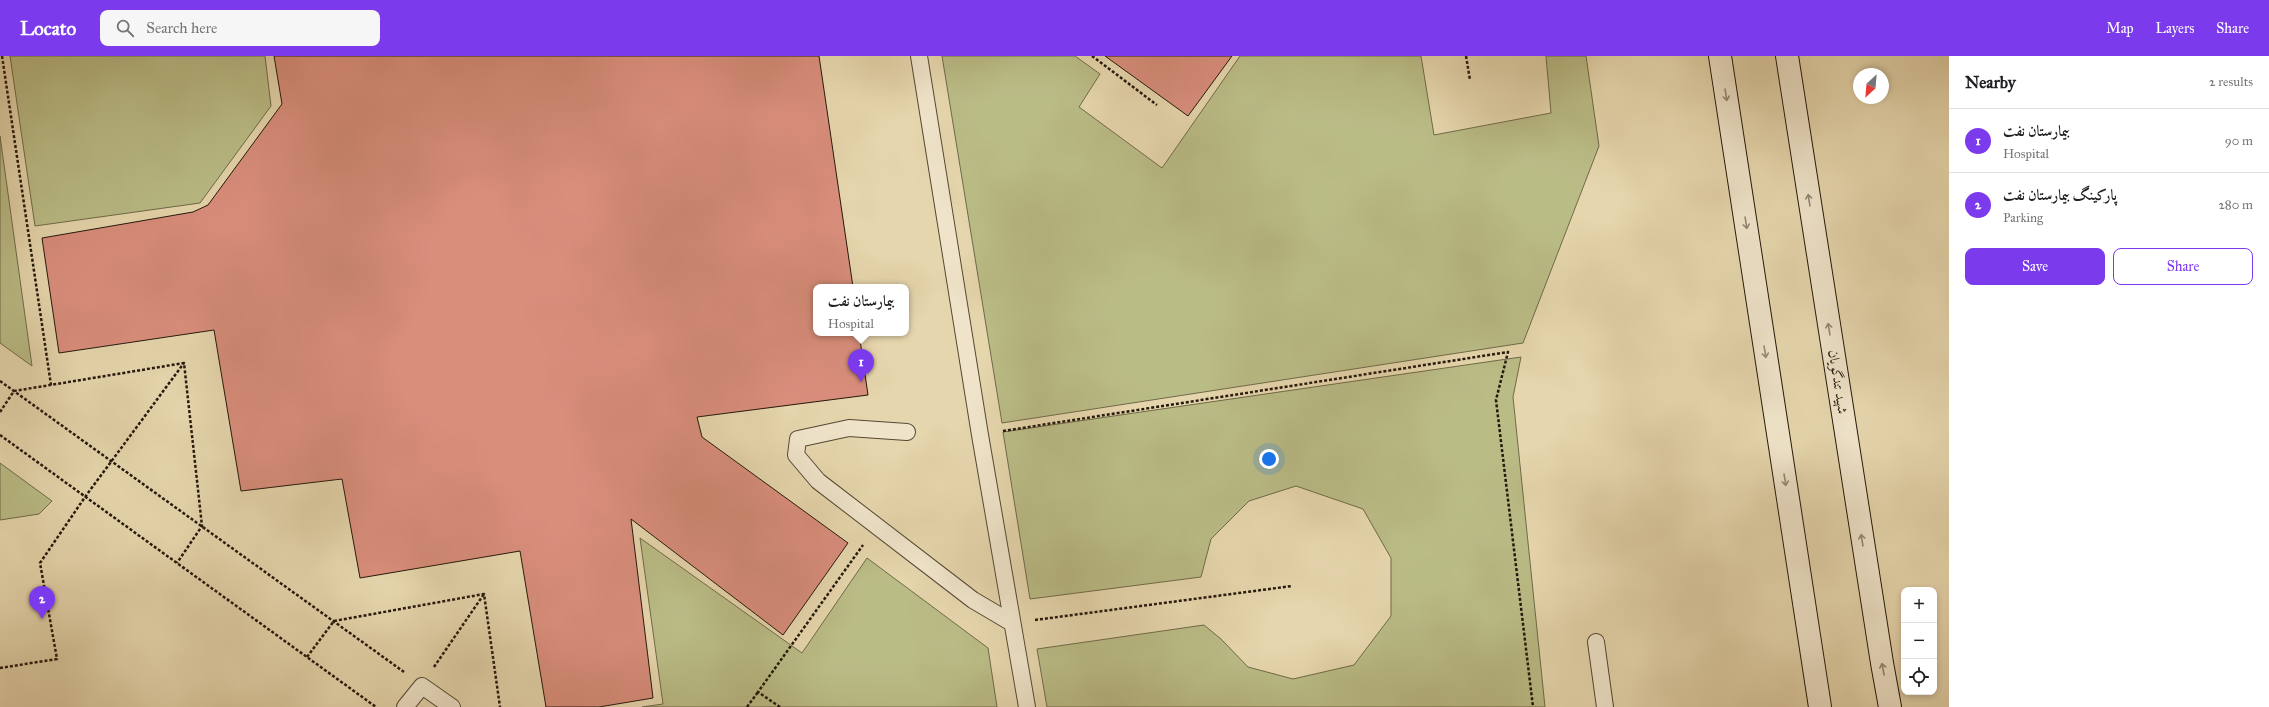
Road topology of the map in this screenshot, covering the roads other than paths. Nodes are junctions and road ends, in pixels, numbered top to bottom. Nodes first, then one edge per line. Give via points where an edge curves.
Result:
1 (919, 56) edge
2 (1720, 56) edge
3 (1787, 56) edge
4 (907, 432) dead end
5 (1012, 623) junction
6 (1596, 642) dead end
7 (405, 707) edge
8 (452, 707) edge
9 (1027, 707) edge
10 (1605, 707) edge
11 (1820, 707) edge
12 (1890, 707) edge

1 - 5 lane
2 -> 11 main road
12 -> 3 main road, شهید تندگویان
4 - 5 lane via 849,428 798,439 796,455 818,481 973,600
5 - 9 lane
6 - 10 lane
7 - 8 lane via 422,686

